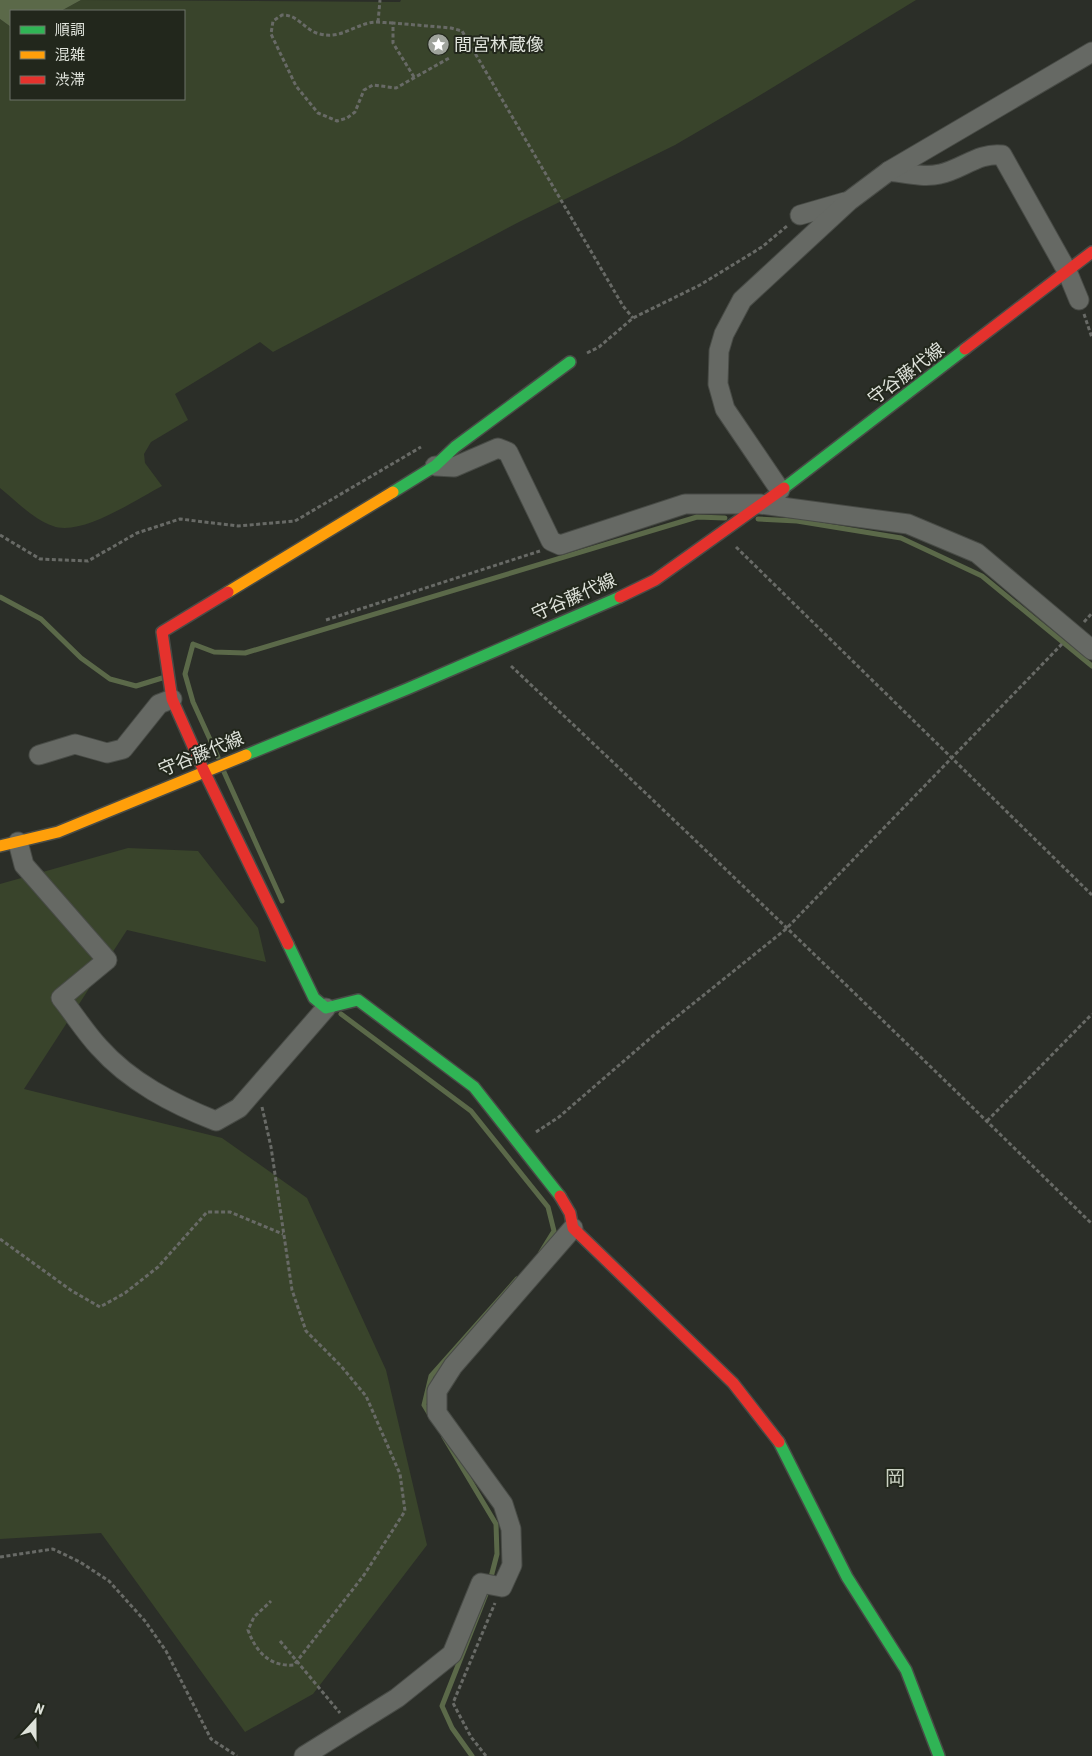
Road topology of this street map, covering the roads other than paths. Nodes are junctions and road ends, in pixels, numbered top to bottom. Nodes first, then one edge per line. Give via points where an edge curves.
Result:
1 (1092, 52) edge
2 (890, 171) junction
3 (849, 201) junction
4 (800, 215) dead end
5 (1092, 252) edge
6 (1067, 271) junction
7 (1079, 300) road end
8 (570, 362) dead end
9 (435, 466) junction
10 (780, 490) junction
11 (758, 505) junction
12 (1092, 650) edge
13 (171, 693) junction
14 (39, 755) dead end
15 (209, 769) junction
16 (9, 844) edge
17 (327, 1007) junction
18 (573, 1228) junction
19 (304, 1756) edge
20 (939, 1756) edge

1 - 2 street
2 - 3 street
2 - 6 street via 940,174 994,154 1002,155
3 - 4 street
3 - 10 street via 742,300 719,351 718,384 725,409
5 - 6 street, 守谷藤代線
6 - 7 street
6 - 10 street, 守谷藤代線
8 - 9 street
9 - 11 street via 454,467 498,448 508,452 551,541 560,545 685,504
9 - 13 street via 162,632
10 - 11 street, 守谷藤代線
11 - 12 street via 908,524 968,549 977,553
11 - 15 street, 守谷藤代線 via 655,580 406,689
13 - 14 street via 123,749 107,753 75,744
13 - 15 street
15 - 16 street, 守谷藤代線 via 58,832
15 - 17 street via 314,998
16 - 17 street via 107,960 61,998 99,1048 139,1082 180,1106 216,1121 238,1108
17 - 18 street via 358,1000 474,1087 558,1192 570,1213
18 - 19 street via 453,1366 437,1391 438,1413 503,1504 511,1530 512,1565 502,1588 481,1583 452,1654 397,1698
18 - 20 street via 733,1383 783,1448 847,1577 906,1670

